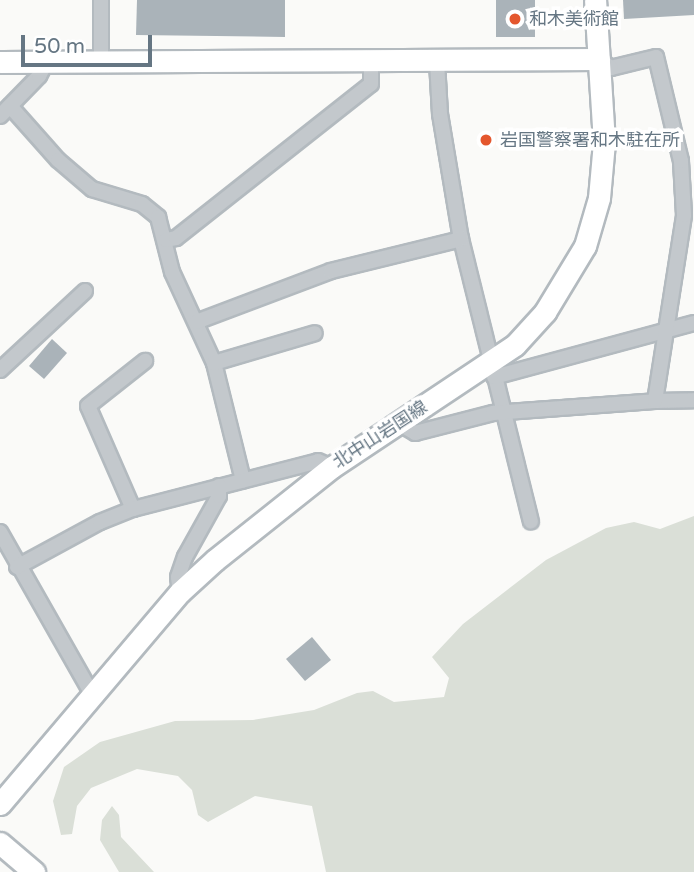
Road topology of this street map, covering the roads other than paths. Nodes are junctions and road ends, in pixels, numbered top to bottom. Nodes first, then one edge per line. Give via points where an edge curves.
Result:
1 (101, 0) edge
2 (596, 0) edge
3 (599, 58) junction
4 (101, 61) junction
5 (0, 62) edge
6 (46, 62) junction
7 (371, 62) junction
8 (436, 62) junction
9 (5, 111) edge
10 (461, 239) junction
11 (166, 240) junction
12 (85, 291) dead end
13 (196, 322) junction
14 (694, 323) edge
15 (665, 330) junction
16 (315, 333) dead end
17 (145, 361) dead end
18 (214, 363) junction
19 (0, 370) edge
20 (492, 370) junction
21 (694, 400) edge
22 (655, 401) junction
23 (503, 412) junction
24 (398, 423) junction
25 (332, 467) junction
26 (243, 480) junction
27 (219, 486) junction
28 (134, 509) junction
29 (531, 521) dead end
30 (0, 532) edge
31 (17, 567) junction
32 (180, 592) junction
33 (92, 694) junction
34 (0, 804) edge
35 (0, 843) edge
36 (34, 872) edge

1 - 4 street
2 - 3 main road, 北中山岩国線
3 - 8 main road
3 - 15 street via 611,68 656,57 659,62 681,161 684,215
3 - 20 main road, 北中山岩国線 via 604,142 599,198 585,246 545,312
4 - 6 main road
4 - 7 main road
5 - 6 main road
6 - 9 street via 39,76
7 - 8 main road
7 - 11 street via 370,84 176,238
8 - 10 street
9 - 11 street via 92,189 142,204 158,217
10 - 13 street via 331,271
10 - 20 street
11 - 13 street via 172,272
12 - 19 street
13 - 18 street
14 - 15 street
15 - 20 street
15 - 22 street
16 - 18 street
17 - 28 street via 88,406
18 - 26 street
20 - 23 street
20 - 24 main road, 北中山岩国線
21 - 22 street
22 - 23 street
23 - 24 street via 415,433
23 - 29 street
24 - 25 main road, 北中山岩国線
25 - 26 street via 318,461
25 - 32 main road, 北中山岩国線
26 - 27 street
27 - 28 street
27 - 32 street via 219,496 185,557 178,577
28 - 31 street
30 - 31 street
31 - 33 street
32 - 33 main road, 北中山岩国線
33 - 34 main road, 北中山岩国線
35 - 36 main road

